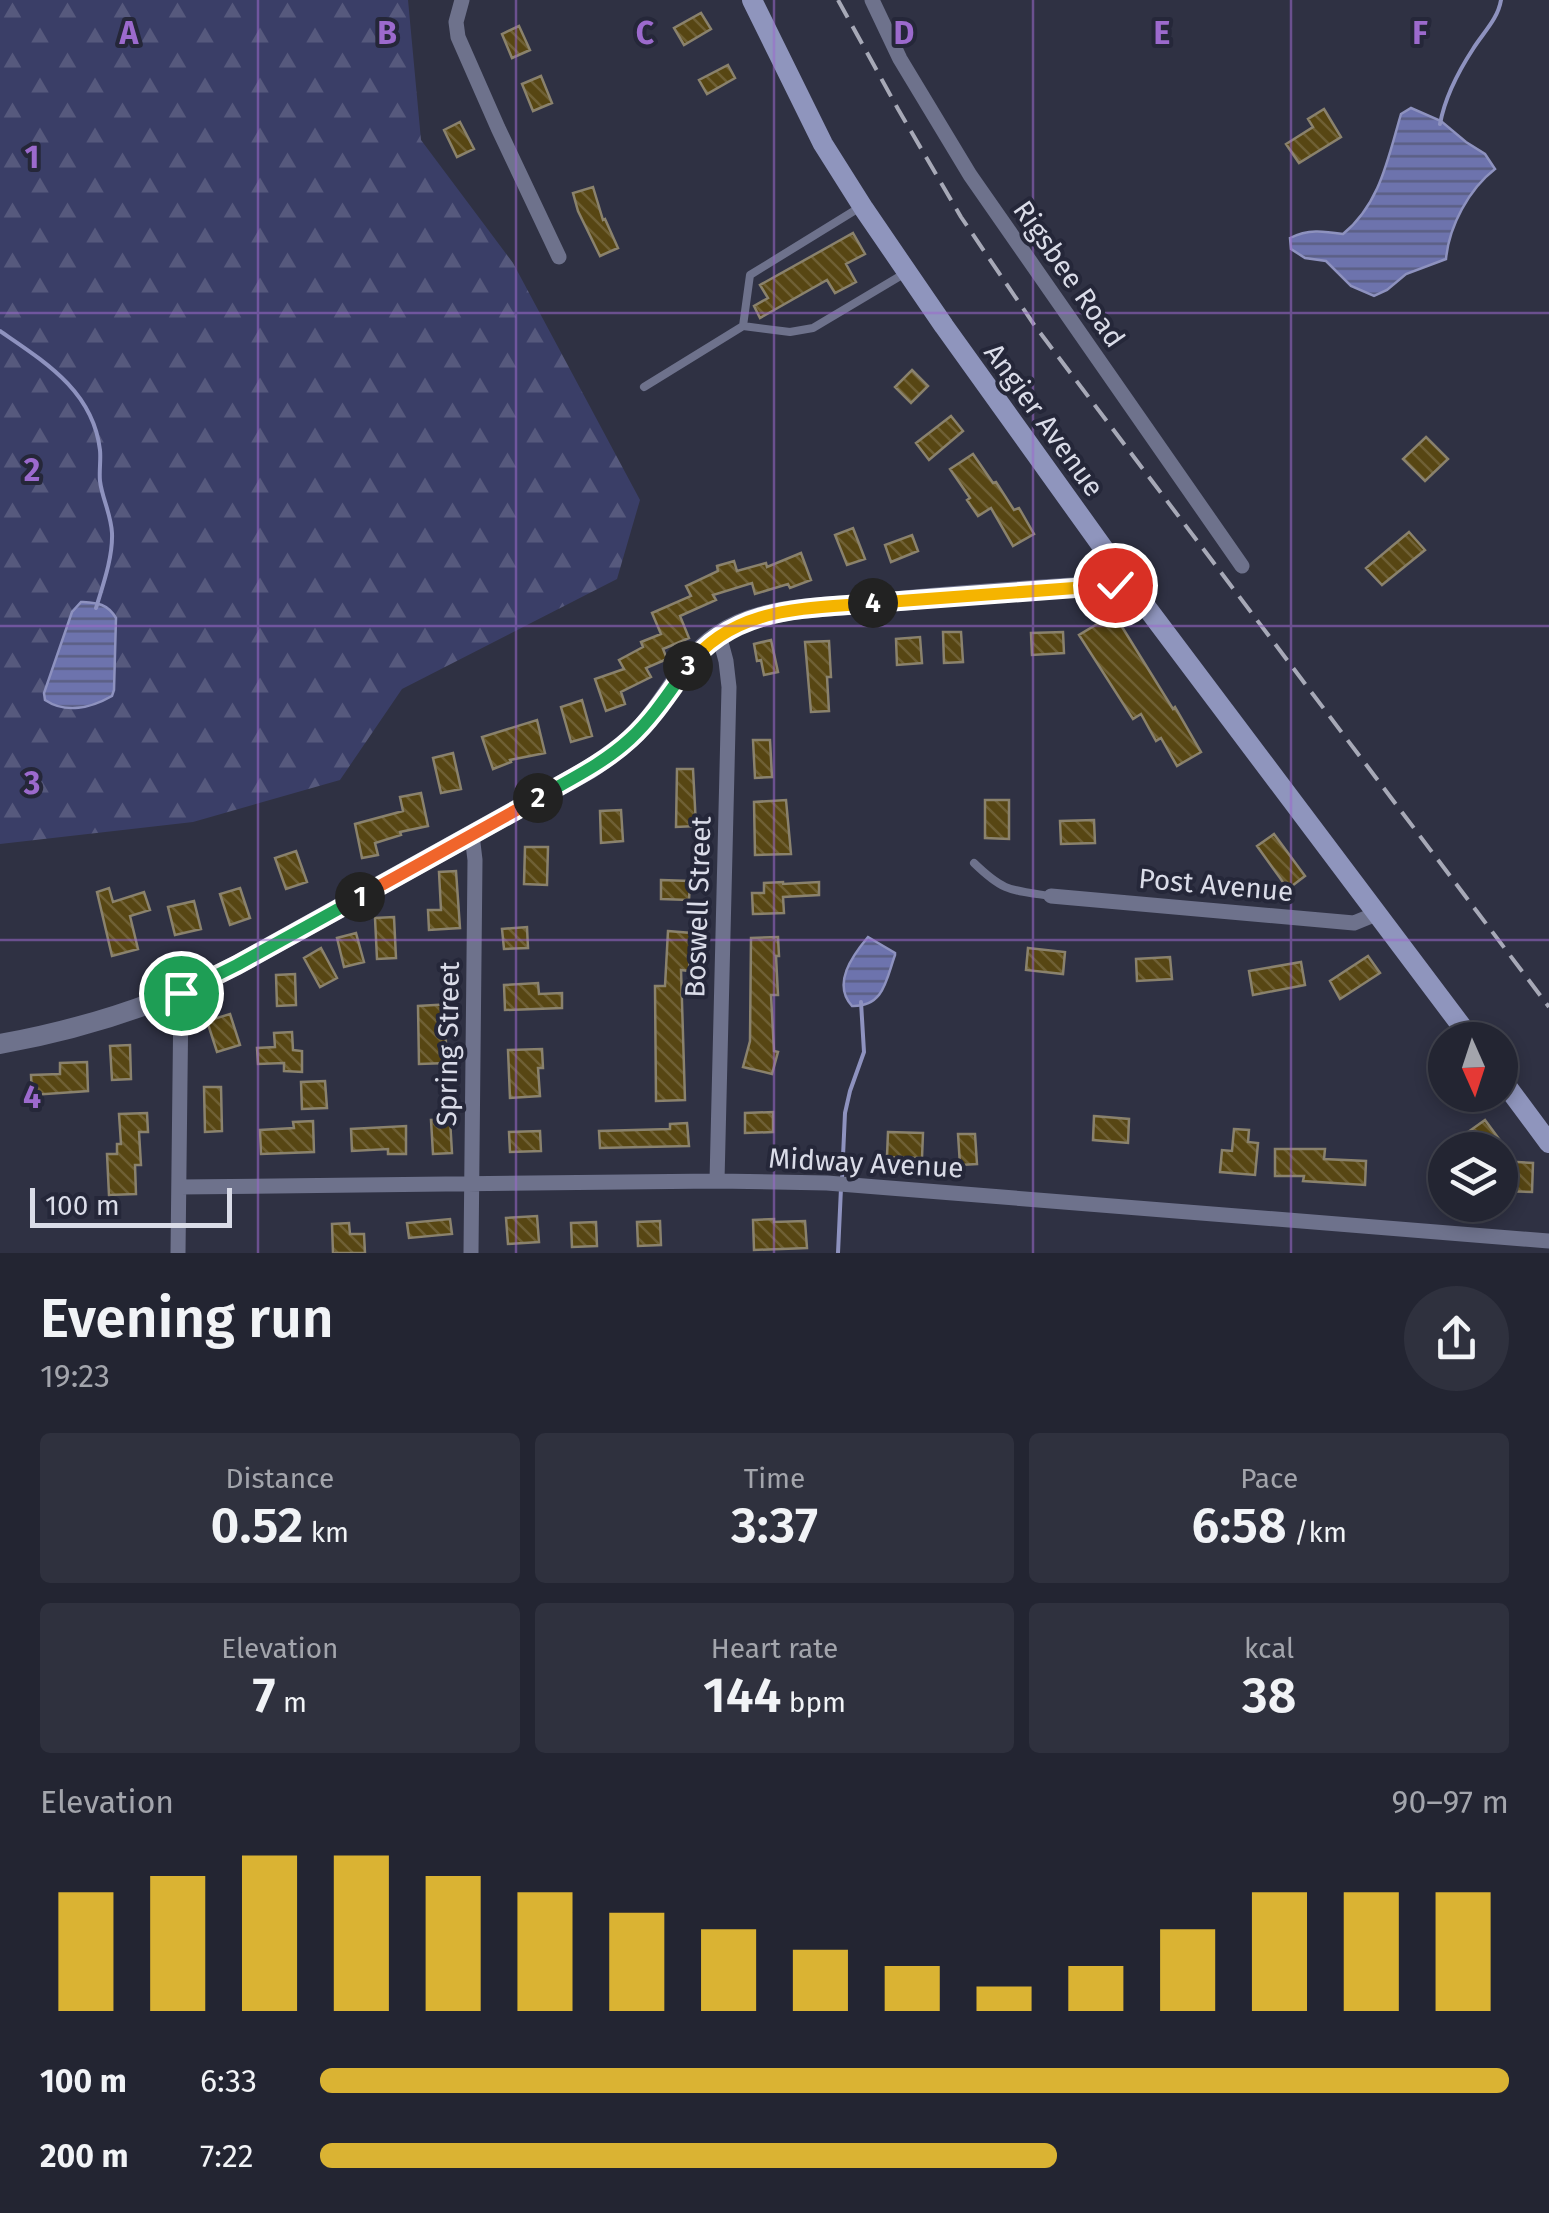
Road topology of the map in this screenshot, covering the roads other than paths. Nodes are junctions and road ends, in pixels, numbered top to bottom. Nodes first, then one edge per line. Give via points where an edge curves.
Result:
1 (462, 0) edge
2 (752, 0) edge
3 (872, 0) edge
4 (862, 206) junction
5 (559, 257) dead end
6 (906, 272) junction
7 (743, 326) junction
8 (644, 388) dead end
9 (1242, 566) dead end
10 (1130, 584) junction
11 (719, 635) junction
12 (472, 835) junction
13 (974, 863) dead end
14 (1050, 896) joint
15 (1376, 914) junction
16 (181, 993) junction
17 (1458, 1022) edge
18 (0, 1044) edge
19 (1518, 1101) edge
20 (1549, 1143) edge
21 (717, 1181) junction
22 (472, 1183) junction
23 (178, 1187) junction
24 (1549, 1242) edge
25 (178, 1253) edge
26 (471, 1253) edge

1 - 5 street via 458,37
2 - 4 main road, Angier Avenue
3 - 9 street, Rigsbee Road via 970,175
4 - 6 main road, Angier Avenue
4 - 7 lane via 750,276
6 - 7 lane via 812,328
6 - 10 main road, Angier Avenue
7 - 8 lane
10 - 11 street via 785,612
10 - 15 main road, Angier Avenue
11 - 12 street via 629,740
11 - 21 street, Boswell Street via 729,687
12 - 16 street
12 - 22 street, Spring Street
13 - 14 lane via 997,885
14 - 15 street, Post Avenue via 1354,922
15 - 17 main road, Angier Avenue
16 - 18 street via 97,1022
16 - 23 street
19 - 20 main road
21 - 22 street, Midway Avenue
21 - 24 street, Midway Avenue via 894,1187
22 - 23 street, Midway Avenue
22 - 26 street, Spring Street
23 - 25 street

